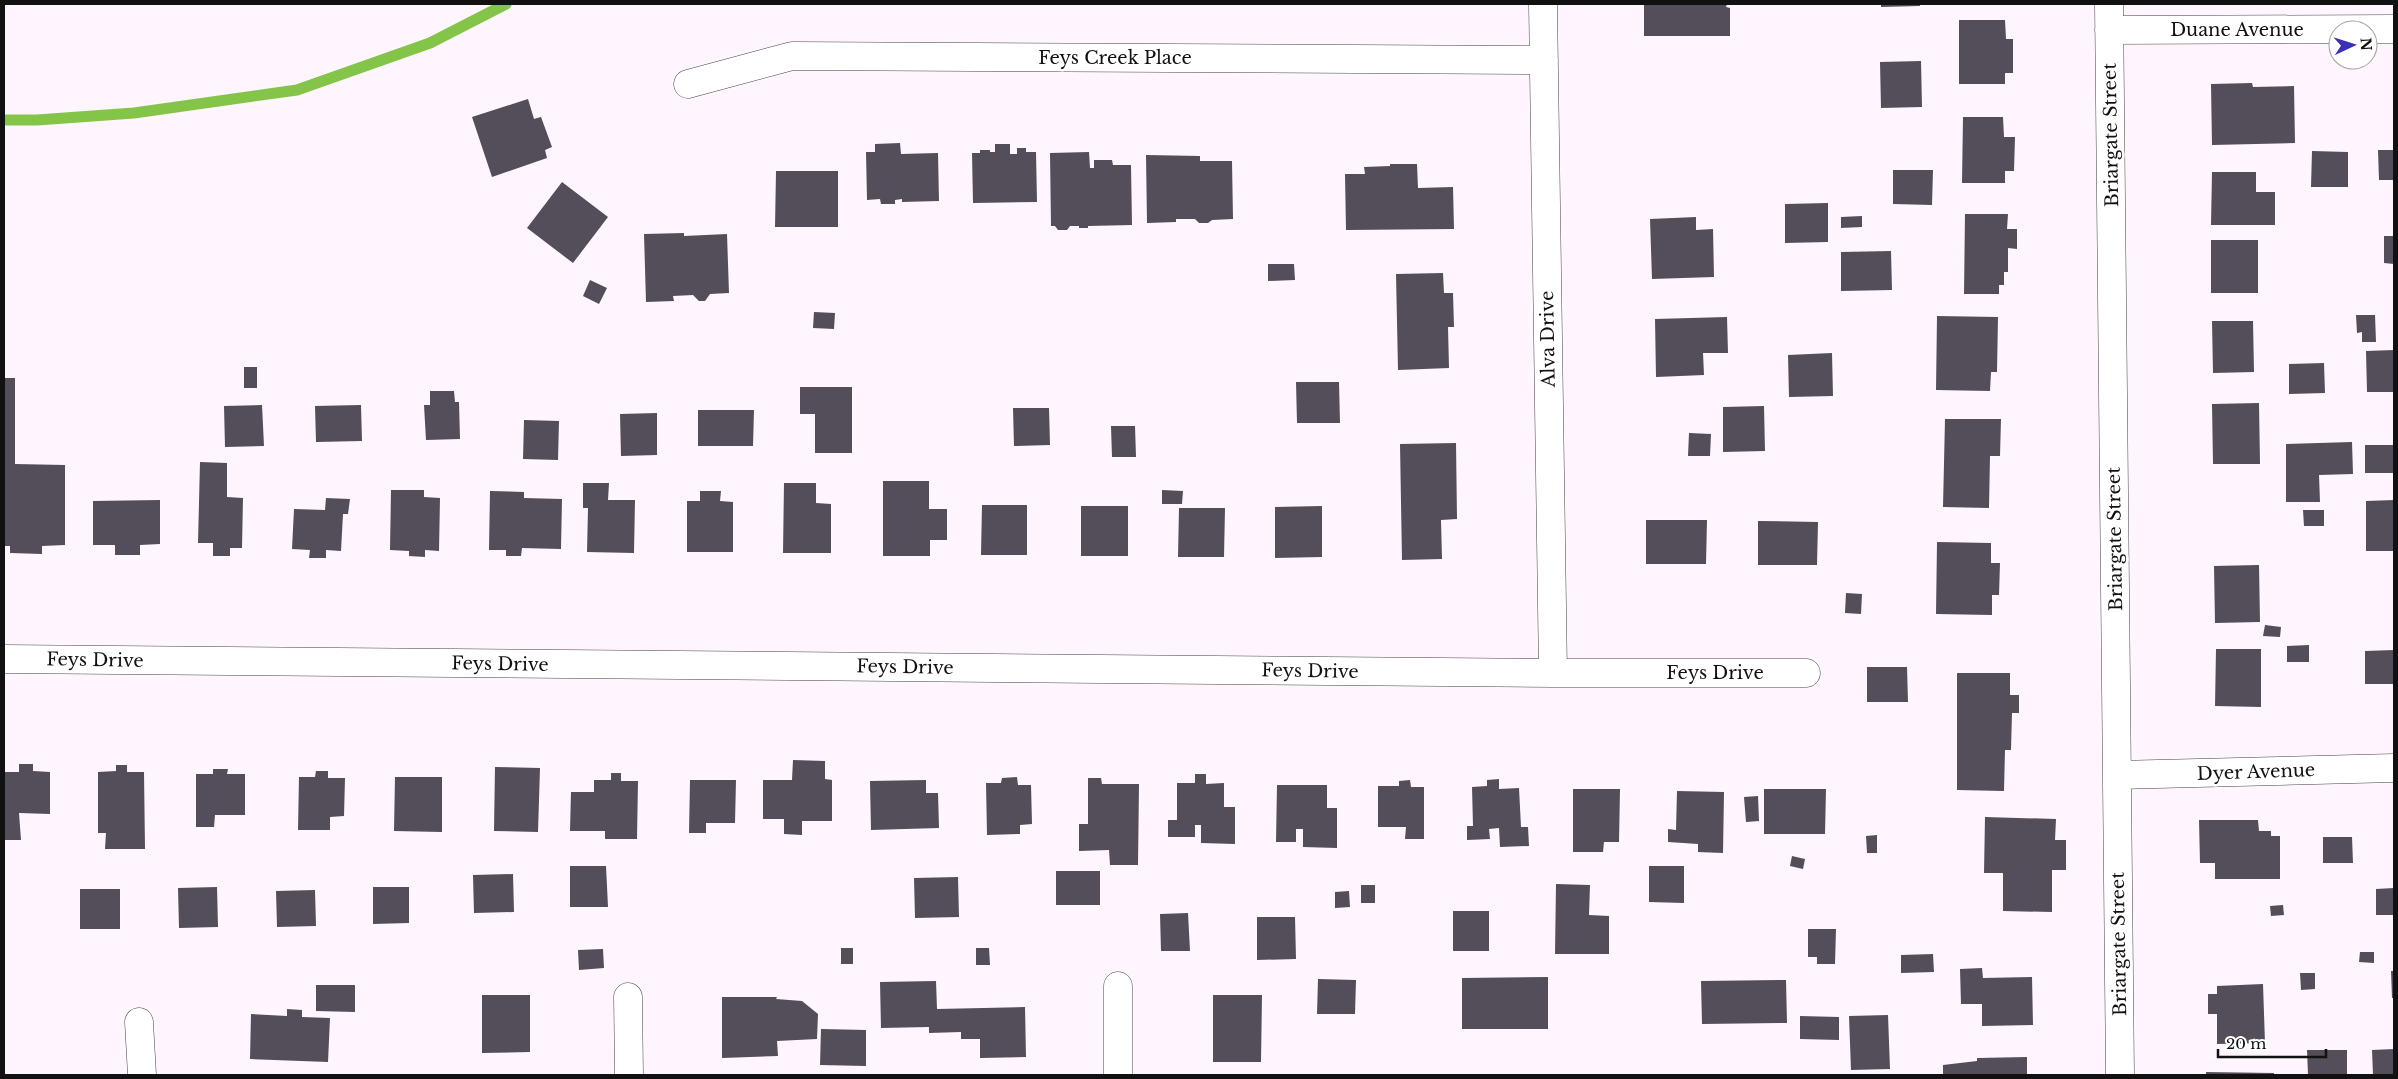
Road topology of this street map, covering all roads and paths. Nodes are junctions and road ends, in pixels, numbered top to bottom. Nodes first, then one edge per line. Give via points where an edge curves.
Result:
1 (1544, 4) edge
2 (2109, 17) edge
3 (2394, 29) edge
4 (1544, 60) junction
5 (688, 84) dead end
6 (4, 659) edge
7 (1552, 673) junction
8 (1806, 673) dead end
9 (2394, 768) edge
10 (2117, 775) junction
11 (1118, 986) dead end
12 (628, 997) dead end
13 (139, 1022) dead end
14 (142, 1075) edge
15 (629, 1075) edge
16 (1118, 1075) edge
17 (2120, 1075) edge

1 - 4 street, Alva Drive
2 - 3 street, Duane Avenue
2 - 10 street, Briargate Street
4 - 5 street, Feys Creek Place via 792,56
4 - 7 street, Alva Drive
6 - 7 street, Feys Drive
7 - 8 street, Feys Drive
9 - 10 street, Dyer Avenue
10 - 17 street, Briargate Street
11 - 16 street
12 - 15 street
13 - 14 street

